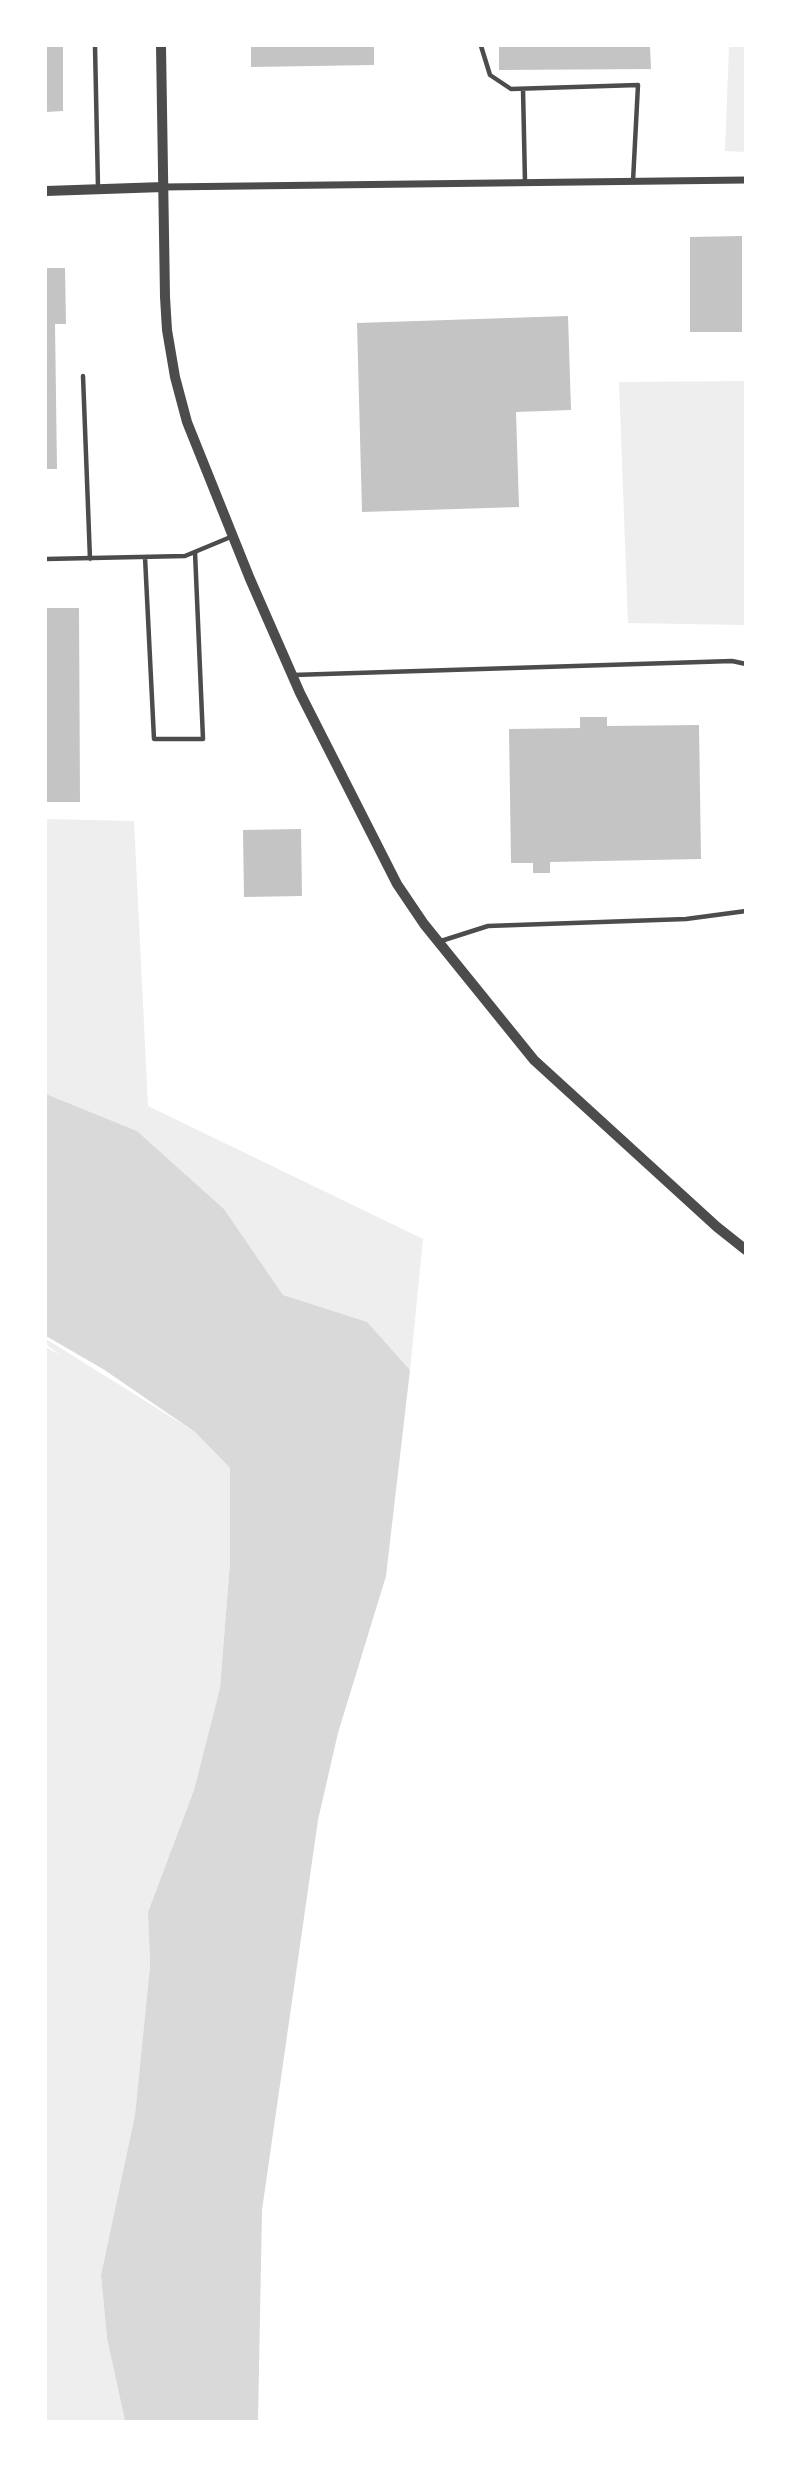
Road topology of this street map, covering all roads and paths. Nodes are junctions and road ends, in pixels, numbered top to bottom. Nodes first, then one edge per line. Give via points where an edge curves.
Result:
1 (95, 46) edge
2 (161, 46) edge
3 (481, 46) edge
4 (523, 89) junction
5 (746, 180) edge
6 (633, 181) junction
7 (525, 183) junction
8 (163, 187) junction
9 (46, 191) edge
10 (99, 191) junction
11 (83, 376) dead end
12 (233, 536) junction
13 (195, 552) junction
14 (145, 557) junction
15 (46, 559) edge
16 (90, 559) junction
17 (746, 664) edge
18 (292, 674) junction
19 (746, 911) edge
20 (438, 942) junction
21 (746, 1250) edge

1 - 10 lane
2 - 8 street
3 - 4 lane via 490,75 511,89
4 - 6 lane via 638,85
4 - 7 lane
5 - 6 street
6 - 7 street
7 - 8 street
8 - 10 street
8 - 12 street via 167,330 175,377 187,422
9 - 10 street
11 - 16 lane
12 - 13 lane
12 - 18 street
13 - 14 lane
13 - 14 lane via 203,739 154,740
14 - 16 lane
15 - 16 lane
17 - 18 lane
18 - 20 street via 397,884
19 - 20 lane via 686,919 488,926
20 - 21 street via 534,1060

